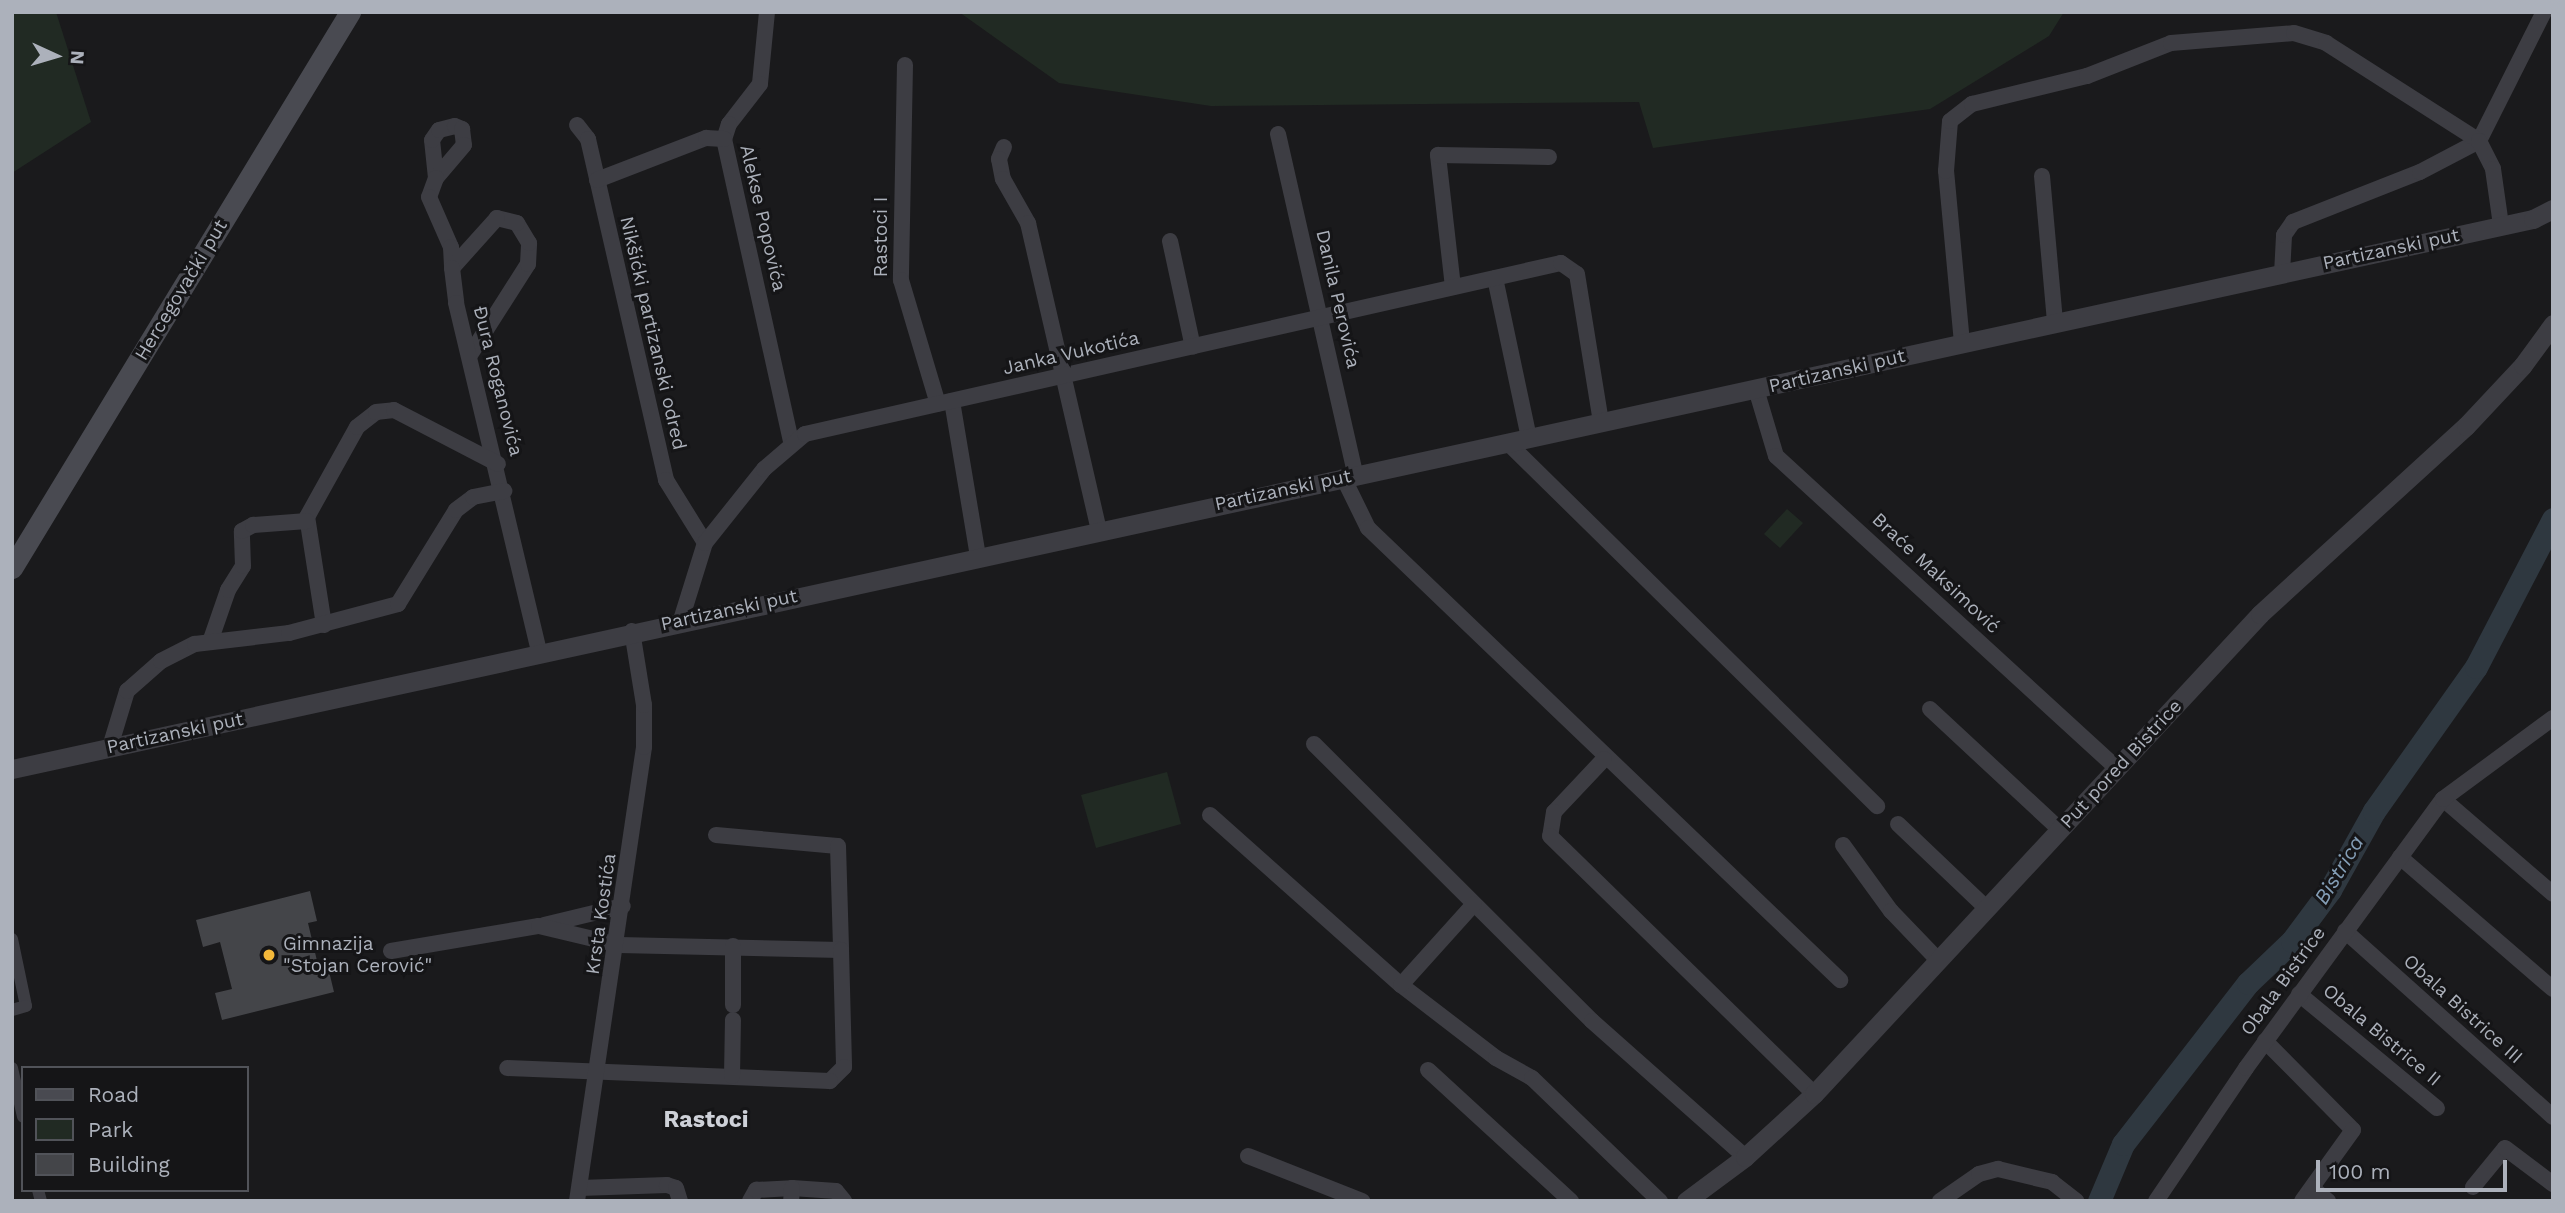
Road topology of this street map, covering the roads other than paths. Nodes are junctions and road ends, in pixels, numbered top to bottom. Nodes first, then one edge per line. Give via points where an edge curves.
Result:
1 (350, 12) edge
2 (767, 12) edge
3 (2544, 12) edge
4 (905, 65) dead end
5 (578, 125) dead end
6 (1278, 134) dead end
7 (724, 139) junction
8 (2479, 141) junction
9 (1004, 147) dead end
10 (1549, 157) dead end
11 (2042, 176) dead end
12 (436, 178) dead end
13 (597, 180) junction
14 (2553, 209) edge
15 (2501, 225) junction
16 (1170, 241) dead end
17 (452, 268) junction
18 (2282, 274) junction
19 (1495, 278) junction
20 (1453, 287) junction
21 (1322, 317) junction
22 (2055, 323) junction
23 (2553, 324) edge
24 (1962, 343) junction
25 (1193, 346) junction
26 (470, 355) junction
27 (1065, 376) junction
28 (1756, 389) junction
29 (945, 402) junction
30 (1601, 422) junction
31 (1529, 438) junction
32 (791, 441) junction
33 (1508, 443) junction
34 (498, 464) junction
35 (1349, 476) junction
36 (504, 491) junction
37 (307, 521) junction
38 (1100, 530) junction
39 (705, 543) junction
40 (978, 556) junction
41 (12, 568) edge
42 (681, 620) junction
43 (324, 625) junction
44 (632, 631) junction
45 (210, 642) junction
46 (539, 652) junction
47 (1930, 709) dead end
48 (2553, 718) edge
49 (1314, 744) dead end
50 (110, 747) junction
51 (1604, 759) junction
52 (12, 769) edge
53 (2118, 769) junction
54 (2443, 799) junction
55 (1877, 806) dead end
56 (1210, 815) dead end
57 (1898, 824) dead end
58 (2060, 830) junction
59 (716, 835) dead end
60 (1843, 845) dead end
61 (2400, 857) junction
62 (2553, 894) edge
63 (1474, 904) junction
64 (623, 906) junction
65 (1984, 906) junction
66 (539, 926) junction
67 (2345, 931) junction
68 (12, 939) edge
69 (618, 945) junction
70 (733, 946) junction
71 (841, 950) junction
72 (391, 951) dead end
73 (1937, 958) junction
74 (1840, 980) dead end
75 (1401, 985) junction
76 (2553, 989) edge
77 (2300, 994) junction
78 (12, 1010) edge
79 (2265, 1041) junction
80 (12, 1068) edge
81 (508, 1068) dead end
82 (599, 1069) junction
83 (1428, 1070) dead end
84 (732, 1076) junction
85 (1814, 1094) junction
86 (21, 1108) edge
87 (2437, 1108) dead end
88 (2553, 1117) edge
89 (1248, 1156) dead end
90 (1745, 1157) junction
91 (2553, 1184) edge
92 (2473, 1186) dead end
93 (579, 1194) edge
94 (602, 1194) edge
95 (792, 1194) edge
96 (2307, 1194) edge
97 (680, 1201) edge
98 (750, 1201) edge
99 (844, 1201) edge
100 (1362, 1201) edge
101 (1571, 1201) edge
102 (1660, 1201) edge
103 (1686, 1201) edge
104 (1940, 1201) edge
105 (2076, 1201) edge
106 (2157, 1201) edge
107 (2328, 1201) edge

1 - 41 main road, Hercegovački put
2 - 7 street, Alekse Popovića via 761,84 729,124
3 - 8 street
4 - 29 street, Rastoci I via 901,280
5 - 13 street, Nikšićki partizanski odred via 588,139
6 - 21 street, Danila Perovića
7 - 13 street via 706,138
7 - 32 street, Alekse Popovića
8 - 15 street via 2493,169
8 - 18 street via 2420,172 2293,222 2281,249
8 - 24 street via 2326,43 2294,33 2171,43 2087,76 1972,104 1950,121 1947,144
9 - 27 street via 999,159 1003,179 1028,223
10 - 20 street via 1438,155
11 - 22 street
12 - 17 street, Đura Roganovića via 430,206 451,247
13 - 39 street, Nikšićki partizanski odred via 666,480
14 - 15 street, Partizanski put
15 - 18 street, Partizanski put
16 - 25 street
17 - 26 street, Đura Roganovića
17 - 26 street via 497,219 517,223 529,243 528,264 519,282
18 - 22 street, Partizanski put
19 - 20 street, Janka Vukotića
19 - 30 street, Janka Vukotića via 1561,263 1570,265 1581,290
19 - 31 street
20 - 21 street, Janka Vukotića
21 - 25 street, Janka Vukotića
21 - 35 street, Danila Perovića
22 - 24 street, Partizanski put
23 - 53 street, Put pored Bistrice via 2524,365 2466,425 2290,584
24 - 28 street, Partizanski put
25 - 27 street, Janka Vukotića
26 - 34 street, Đura Roganovića
27 - 29 street, Janka Vukotića
27 - 38 street
28 - 30 street, Partizanski put
28 - 53 street, Braće Maksimović via 1776,456
29 - 32 street, Janka Vukotića via 819,430
29 - 40 street, Rastoci I
30 - 31 street, Partizanski put
31 - 33 street, Partizanski put
32 - 39 street, Janka Vukotića
33 - 35 street, Partizanski put
33 - 55 street
34 - 36 street, Đura Roganovića
34 - 37 street via 385,409 357,427
35 - 38 street, Partizanski put
35 - 51 street, Danila Perovića via 1368,528
36 - 43 street via 473,497 456,510 398,604
36 - 46 street, Đura Roganovića
37 - 43 street
37 - 45 street via 253,525 242,531 243,566 228,590
38 - 40 street, Partizanski put
39 - 42 street, Janka Vukotića
40 - 42 street, Partizanski put
42 - 44 street, Partizanski put
43 - 45 street
44 - 46 street, Partizanski put
44 - 64 street, Krsta Kostića via 644,705 644,747
45 - 50 street via 161,661 139,677 118,707
46 - 50 street, Partizanski put
47 - 58 street
48 - 54 street, Obala Bistrice
49 - 63 street
50 - 52 street, Partizanski put
51 - 74 street, Danila Perovića
51 - 85 street via 1554,812 1550,836
53 - 58 street, Put pored Bistrice
54 - 61 street, Obala Bistrice
54 - 62 street
56 - 75 street
57 - 65 street
58 - 65 street, Put pored Bistrice
59 - 71 street via 838,846
60 - 73 street via 1891,911
61 - 67 street, Obala Bistrice
61 - 76 street
63 - 75 street
63 - 90 street via 1592,1021
64 - 66 street
64 - 69 street, Krsta Kostića
65 - 73 street, Put pored Bistrice
66 - 69 street
66 - 72 street
67 - 77 street, Obala Bistrice
67 - 88 street, Obala Bistrice III
68 - 78 street via 26,1006
69 - 70 street
69 - 82 street, Krsta Kostića
70 - 71 street
70 - 84 street
71 - 84 street via 839,1077 831,1081
73 - 85 street, Put pored Bistrice
75 - 102 street via 1496,1058 1532,1078
77 - 79 street, Obala Bistrice
77 - 87 street, Obala Bistrice II
79 - 96 street via 2351,1125 2351,1138
79 - 106 street, Obala Bistrice
80 - 86 street
81 - 82 street
82 - 84 street
82 - 93 street, Krsta Kostića
83 - 101 street
85 - 90 street, Put pored Bistrice
89 - 100 street
90 - 103 street, Put pored Bistrice
91 - 92 street via 2505,1148
93 - 94 street
94 - 97 street via 667,1185 676,1188
95 - 98 street via 756,1190
95 - 99 street via 836,1191
96 - 107 street
104 - 105 street via 1979,1174 1998,1169 2052,1182

